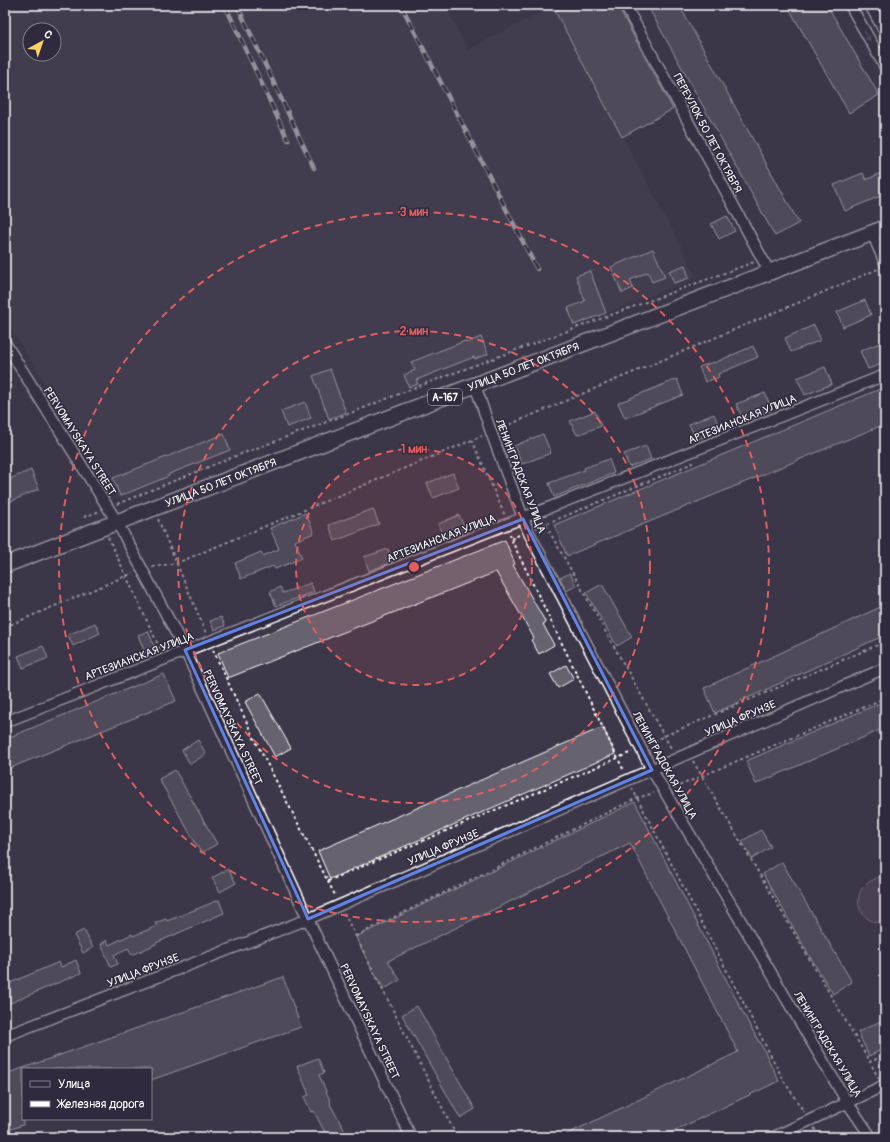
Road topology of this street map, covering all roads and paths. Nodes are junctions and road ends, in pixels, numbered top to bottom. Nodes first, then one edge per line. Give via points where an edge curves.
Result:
1 (625, 5) edge
2 (850, 5) edge
3 (870, 5) edge
4 (885, 32) edge
5 (885, 67) edge
6 (879, 231) edge
7 (762, 259) junction
8 (881, 266) edge
9 (770, 273) junction
10 (5, 343) edge
11 (885, 375) edge
12 (475, 385) junction
13 (491, 432) junction
14 (472, 440) junction
15 (146, 492) junction
16 (108, 508) junction
17 (154, 508) junction
18 (96, 512) junction
19 (539, 512) junction
20 (505, 516) dead end
21 (84, 517) dead end
22 (523, 519) junction
23 (110, 525) junction
24 (511, 539) dead end
25 (5, 564) edge
26 (177, 564) junction
27 (142, 569) junction
28 (126, 576) junction
29 (5, 627) edge
30 (209, 641) junction
31 (885, 642) edge
32 (185, 650) junction
33 (165, 658) junction
34 (885, 668) edge
35 (885, 698) edge
36 (5, 722) edge
37 (664, 736) junction
38 (641, 748) junction
39 (689, 753) junction
40 (618, 758) junction
41 (676, 759) junction
42 (652, 770) junction
43 (702, 776) junction
44 (628, 780) junction
45 (664, 790) junction
46 (637, 798) junction
47 (328, 881) junction
48 (340, 905) junction
49 (308, 919) junction
50 (356, 936) junction
51 (5, 1036) edge
52 (885, 1054) edge
53 (870, 1062) junction
54 (884, 1086) edge
55 (847, 1102) junction
56 (810, 1120) junction
57 (412, 1137) edge
58 (457, 1137) edge
59 (774, 1137) edge
60 (820, 1137) edge
61 (871, 1137) edge

1 - 7 street, ПЕРЕУЛОК 50 ЛЕТ ОКТЯБРЯ
2 -> 5 street
3 - 4 street
6 - 8 street
6 - 9 highway, УЛИЦА 50 ЛЕТ ОКТЯБРЯ / А-167
7 - 9 street, ПЕРЕУЛОК 50 ЛЕТ ОКТЯБРЯ
7 - 15 path via 418,386
8 - 13 path
9 - 12 highway, УЛИЦА 50 ЛЕТ ОКТЯБРЯ / А-167
10 - 16 street, PERVOMAYSKAYA STREET
11 - 19 street, АРТЕЗИАНСКАЯ УЛИЦА
12 - 13 street, ЛЕНИНГРАДСКАЯ УЛИЦА
12 - 17 highway, УЛИЦА 50 ЛЕТ ОКТЯБРЯ / А-167
13 - 14 path
13 - 22 street, ЛЕНИНГРАДСКАЯ УЛИЦА
14 - 20 path
14 - 26 path
15 - 16 path
15 - 17 path
16 - 18 path
16 - 23 street, PERVOMAYSKAYA STREET
17 - 23 highway, УЛИЦА 50 ЛЕТ ОКТЯБРЯ / А-167
17 - 26 path
18 - 21 path
18 - 23 path
19 - 22 street, АРТЕЗИАНСКАЯ УЛИЦА
19 - 37 path
22 - 30 street, АРТЕЗИАНСКАЯ УЛИЦА
22 - 38 street, ЛЕНИНГРАДСКАЯ УЛИЦА
23 - 25 highway, УЛИЦА 50 ЛЕТ ОКТЯБРЯ / А-167
23 - 27 street, PERVOMAYSKAYA STREET
23 - 28 path
24 - 40 path
26 - 27 path
26 - 30 path
27 - 28 path
27 - 32 street, PERVOMAYSKAYA STREET
28 - 29 path
28 - 33 path
30 - 32 street, АРТЕЗИАНСКАЯ УЛИЦА
30 - 47 path via 254,738
31 - 37 path
32 - 33 street, АРТЕЗИАНСКАЯ УЛИЦА
32 - 49 street, PERVOMAYSKAYA STREET
33 - 36 street, АРТЕЗИАНСКАЯ УЛИЦА
34 - 39 street, УЛИЦА ФРУНЗЕ
35 - 43 path
37 - 38 path
37 - 41 path
38 - 40 path
38 - 42 street, ЛЕНИНГРАДСКАЯ УЛИЦА
39 - 41 street, УЛИЦА ФРУНЗЕ
39 - 43 path
40 - 44 path
40 - 47 path
41 - 42 street, УЛИЦА ФРУНЗЕ
42 - 44 street, УЛИЦА ФРУНЗЕ
42 - 45 street, ЛЕНИНГРАДСКАЯ УЛИЦА
43 - 45 path
43 - 53 path
44 - 46 path
44 - 48 street, УЛИЦА ФРУНЗЕ
45 - 46 path
45 - 55 street, ЛЕНИНГРАДСКАЯ УЛИЦА
46 - 50 path
46 - 56 path via 784,1081
47 - 48 path
48 - 49 street, УЛИЦА ФРУНЗЕ
48 - 50 path
49 - 51 street, УЛИЦА ФРУНЗЕ
49 - 57 street, PERVOMAYSKAYA STREET
50 - 58 path
52 - 53 path
53 - 54 path
54 - 55 street
55 - 56 street
55 - 61 street, ЛЕНИНГРАДСКАЯ УЛИЦА
56 - 59 street
56 - 60 path

